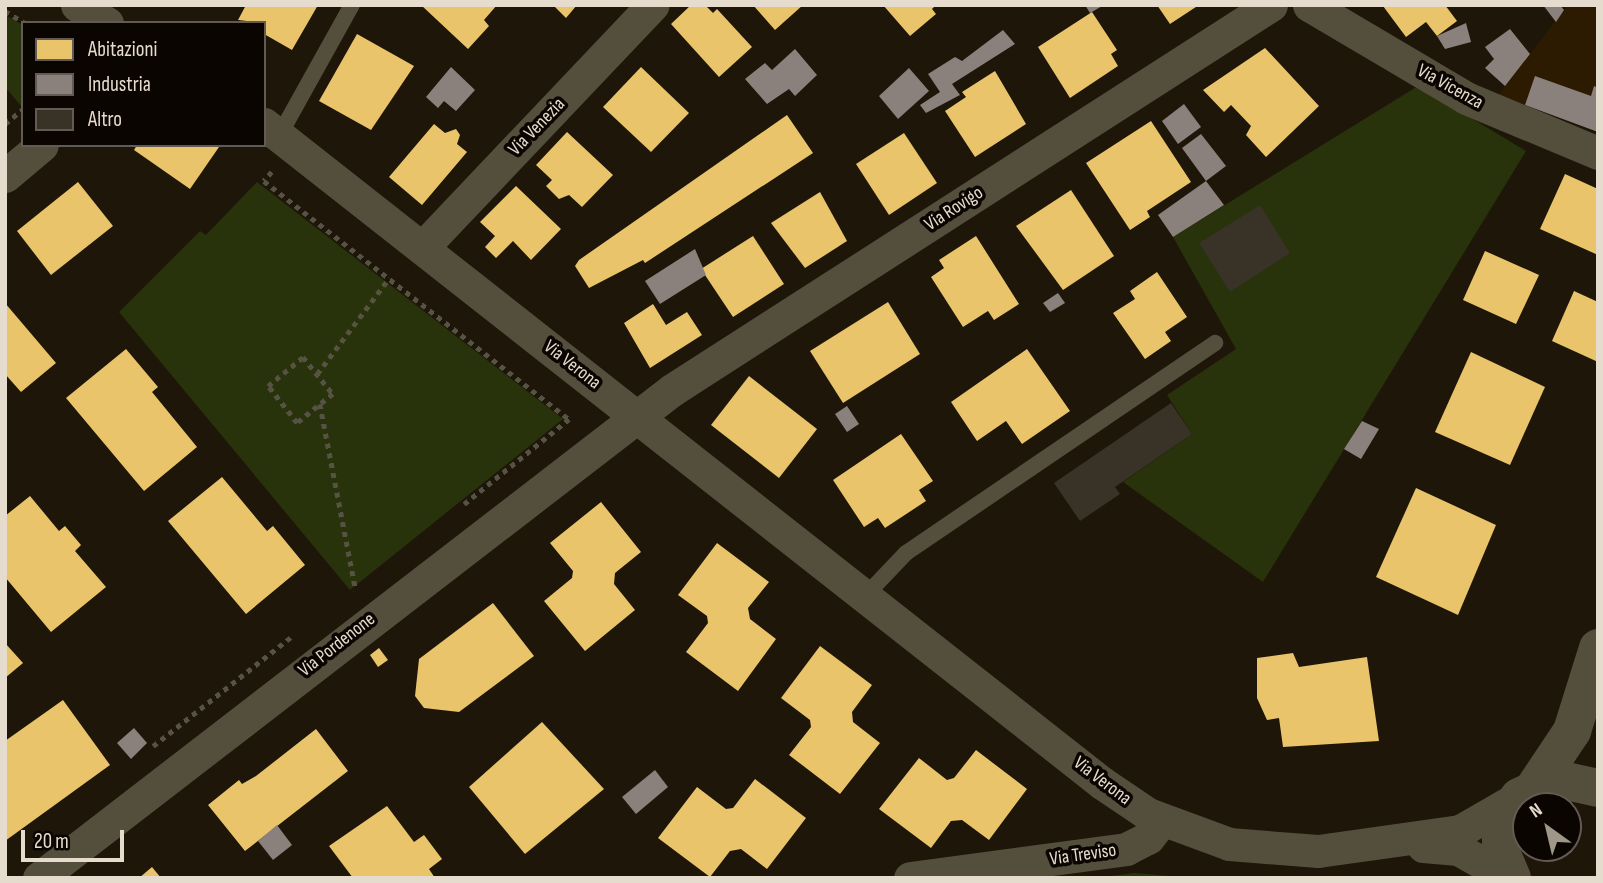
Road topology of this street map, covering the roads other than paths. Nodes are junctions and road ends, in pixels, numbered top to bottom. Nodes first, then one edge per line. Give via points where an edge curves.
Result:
1 (77, 5) edge
2 (352, 5) edge
3 (653, 5) edge
4 (1271, 5) edge
5 (1309, 5) edge
6 (104, 21) edge
7 (273, 142) edge
8 (40, 147) edge
9 (1598, 153) edge
10 (5, 176) edge
11 (422, 248) junction
12 (1215, 343) dead end
13 (639, 418) junction
14 (866, 596) junction
15 (1593, 666) edge
16 (1598, 775) edge
17 (1598, 788) edge
18 (1527, 791) junction
19 (1162, 820) junction
20 (1386, 843) junction
21 (39, 878) edge
22 (910, 878) edge
23 (1510, 878) edge

1 - 6 street
2 - 7 lane
3 - 11 street, Via Venezia
4 - 13 street, Via Rovigo via 672,390
5 - 9 street, Via Vicenza via 1466,98
7 - 11 street, Via Verona
8 - 10 street
11 - 13 street, Via Verona
12 - 14 lane via 906,553
13 - 14 street, Via Verona
13 - 21 street, Via Pordenone via 375,615
14 - 19 street, Via Verona via 1101,783
15 - 16 street via 1589,748
15 - 18 street via 1572,731
17 - 18 street via 1572,779
18 - 20 street, Via Verona via 1460,831
18 - 23 street via 1506,815 1501,836
19 - 20 street, Via Verona via 1208,838 1273,850
19 - 22 street, Via Treviso via 1148,838 1126,849
20 - 23 street, Via Verona via 1458,849

